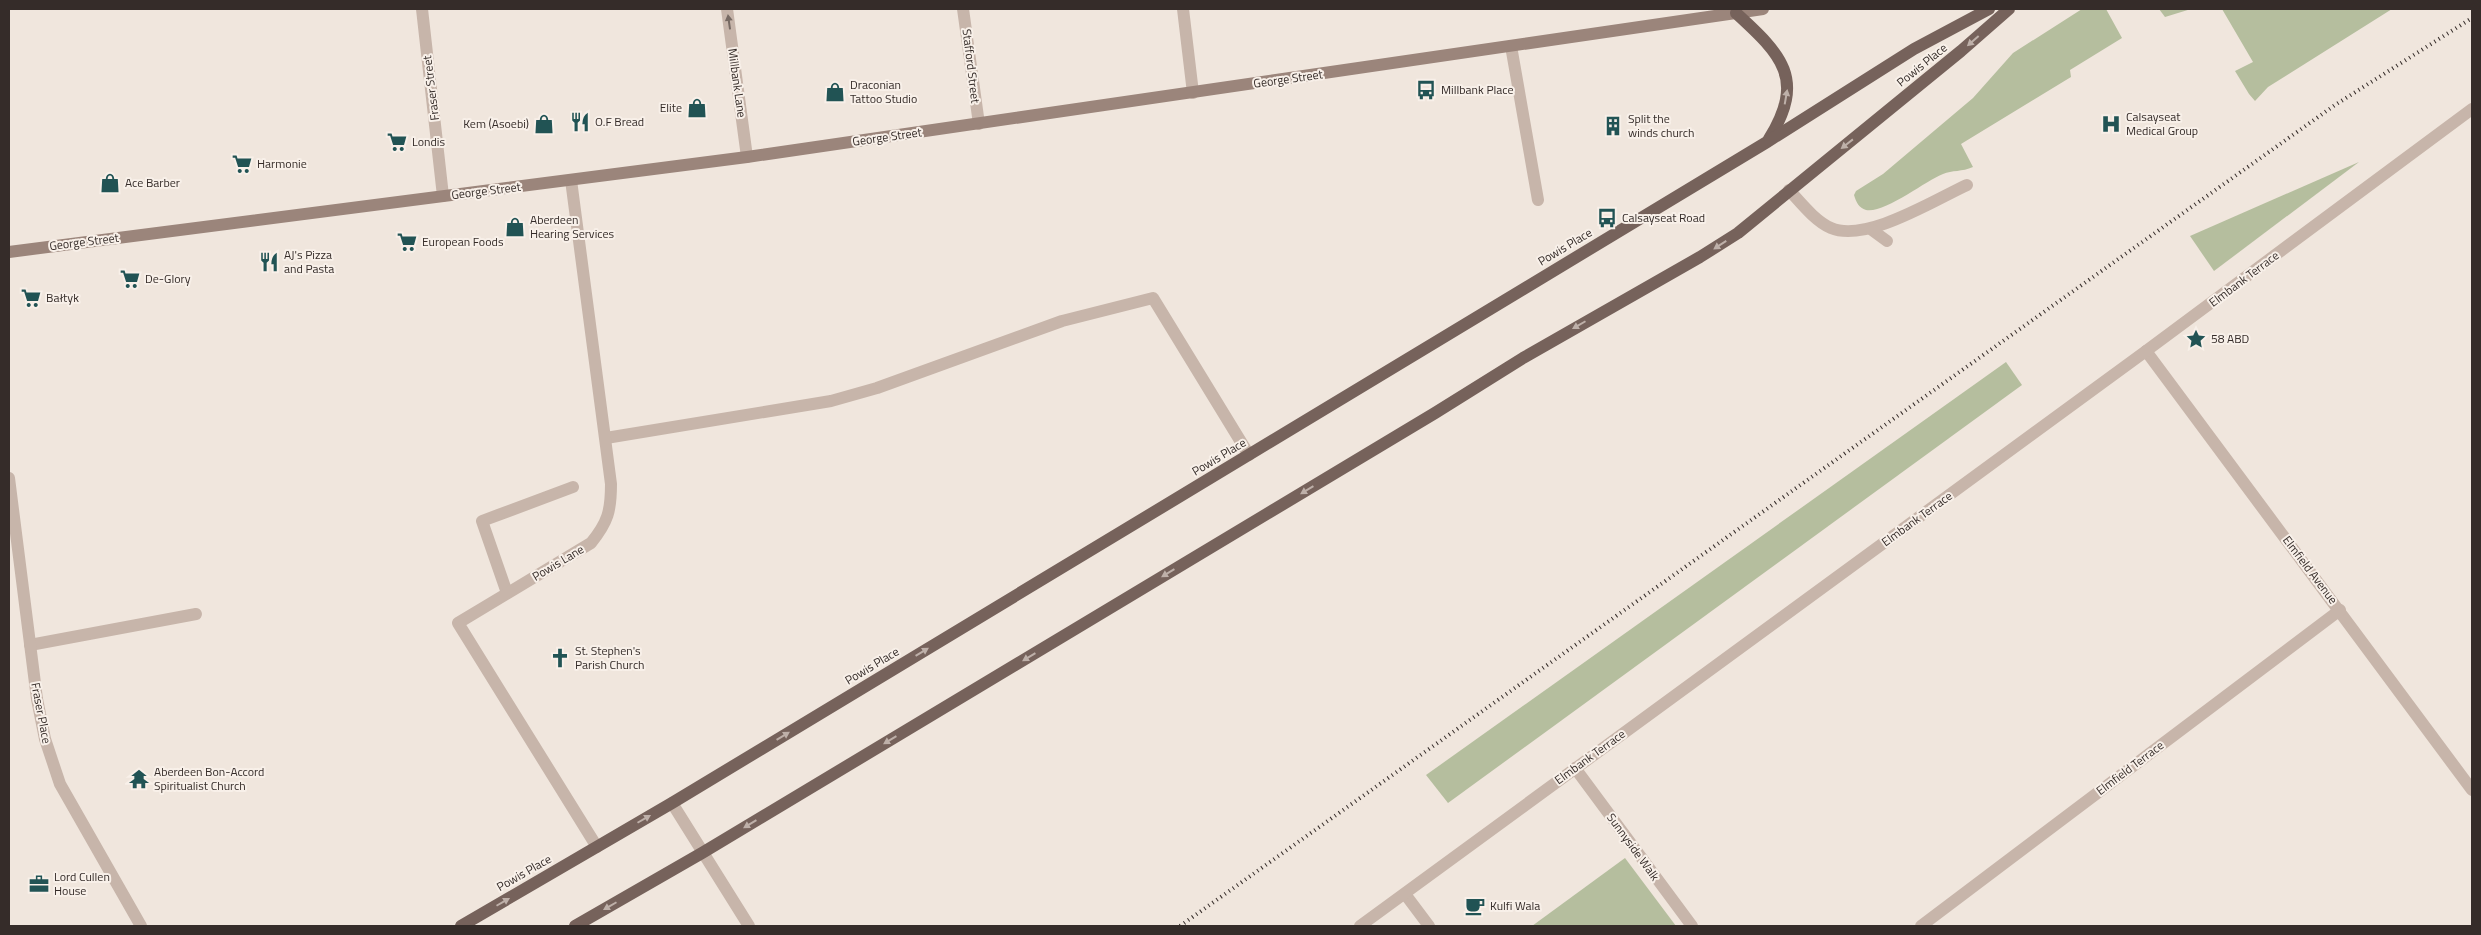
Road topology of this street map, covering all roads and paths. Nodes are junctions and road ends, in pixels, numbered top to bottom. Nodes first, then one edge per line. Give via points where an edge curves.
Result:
1 (422, 9) edge
2 (727, 9) edge
3 (964, 9) edge
4 (1183, 9) edge
5 (1763, 9) edge
6 (1989, 9) edge
7 (2009, 9) edge
8 (1736, 13) junction
9 (1511, 46) junction
10 (1193, 93) junction
11 (2472, 109) edge
12 (978, 124) junction
13 (1767, 142) junction
14 (747, 157) junction
15 (571, 180) junction
16 (1967, 185) dead end
17 (1789, 190) junction
18 (443, 196) junction
19 (1538, 200) dead end
20 (1872, 230) junction
21 (1887, 241) dead end
22 (9, 252) edge
23 (2146, 352) junction
24 (606, 438) junction
25 (1248, 455) junction
26 (9, 478) edge
27 (573, 487) dead end
28 (507, 594) junction
29 (2340, 610) junction
30 (196, 614) dead end
31 (30, 646) junction
32 (1575, 768) junction
33 (2472, 790) edge
34 (672, 803) junction
35 (597, 847) junction
36 (702, 853) junction
37 (1405, 894) junction
38 (141, 926) edge
39 (462, 926) edge
40 (574, 926) edge
41 (749, 926) edge
42 (1360, 926) edge
43 (1429, 926) edge
44 (1692, 926) edge
45 (1921, 926) edge

1 - 18 street, Fraser Street
14 -> 2 street, Millbank Lane
3 - 12 street, Stafford Street
4 - 10 street
5 - 8 street, George Street
6 - 13 main road, Powis Place via 1914,49
7 -> 17 main road, Powis Place
8 - 9 street, George Street
13 -> 8 main road via 1782,117 1788,90 1785,72 1768,43
9 - 10 street, George Street
9 - 19 street
10 - 12 street, George Street
11 - 23 street, Elmbank Terrace
12 - 14 street, George Street
13 - 25 main road, Powis Place
14 - 15 street, George Street
15 - 18 street, George Street
15 - 24 street, Powis Lane
16 - 20 street
17 - 20 street via 1817,219 1831,228 1847,233
17 -> 36 main road, Powis Place via 1738,233 1700,257 1523,358
18 - 22 street, George Street
20 - 21 street
23 - 29 street, Elmfield Avenue
23 - 32 street, Elmbank Terrace
24 - 25 street via 831,401 876,388 1062,320 1152,298
24 - 28 street, Powis Lane via 611,509 604,528 591,543
34 -> 25 main road, Powis Place
26 - 31 street, Fraser Place
27 - 28 street via 482,521
28 - 35 street, Powis Lane via 458,623
29 - 33 street, Elmfield Avenue
29 - 45 street, Elmfield Terrace
30 - 31 street
31 - 38 street, Fraser Place via 45,739 60,784
32 - 37 street, Elmbank Terrace
32 - 44 street, Sunnyside Walk
35 -> 34 main road, Powis Place
34 - 36 street
39 -> 35 main road, Powis Place
36 -> 40 main road, Powis Place
36 - 41 street
37 - 42 street, Elmbank Terrace
37 - 43 street

